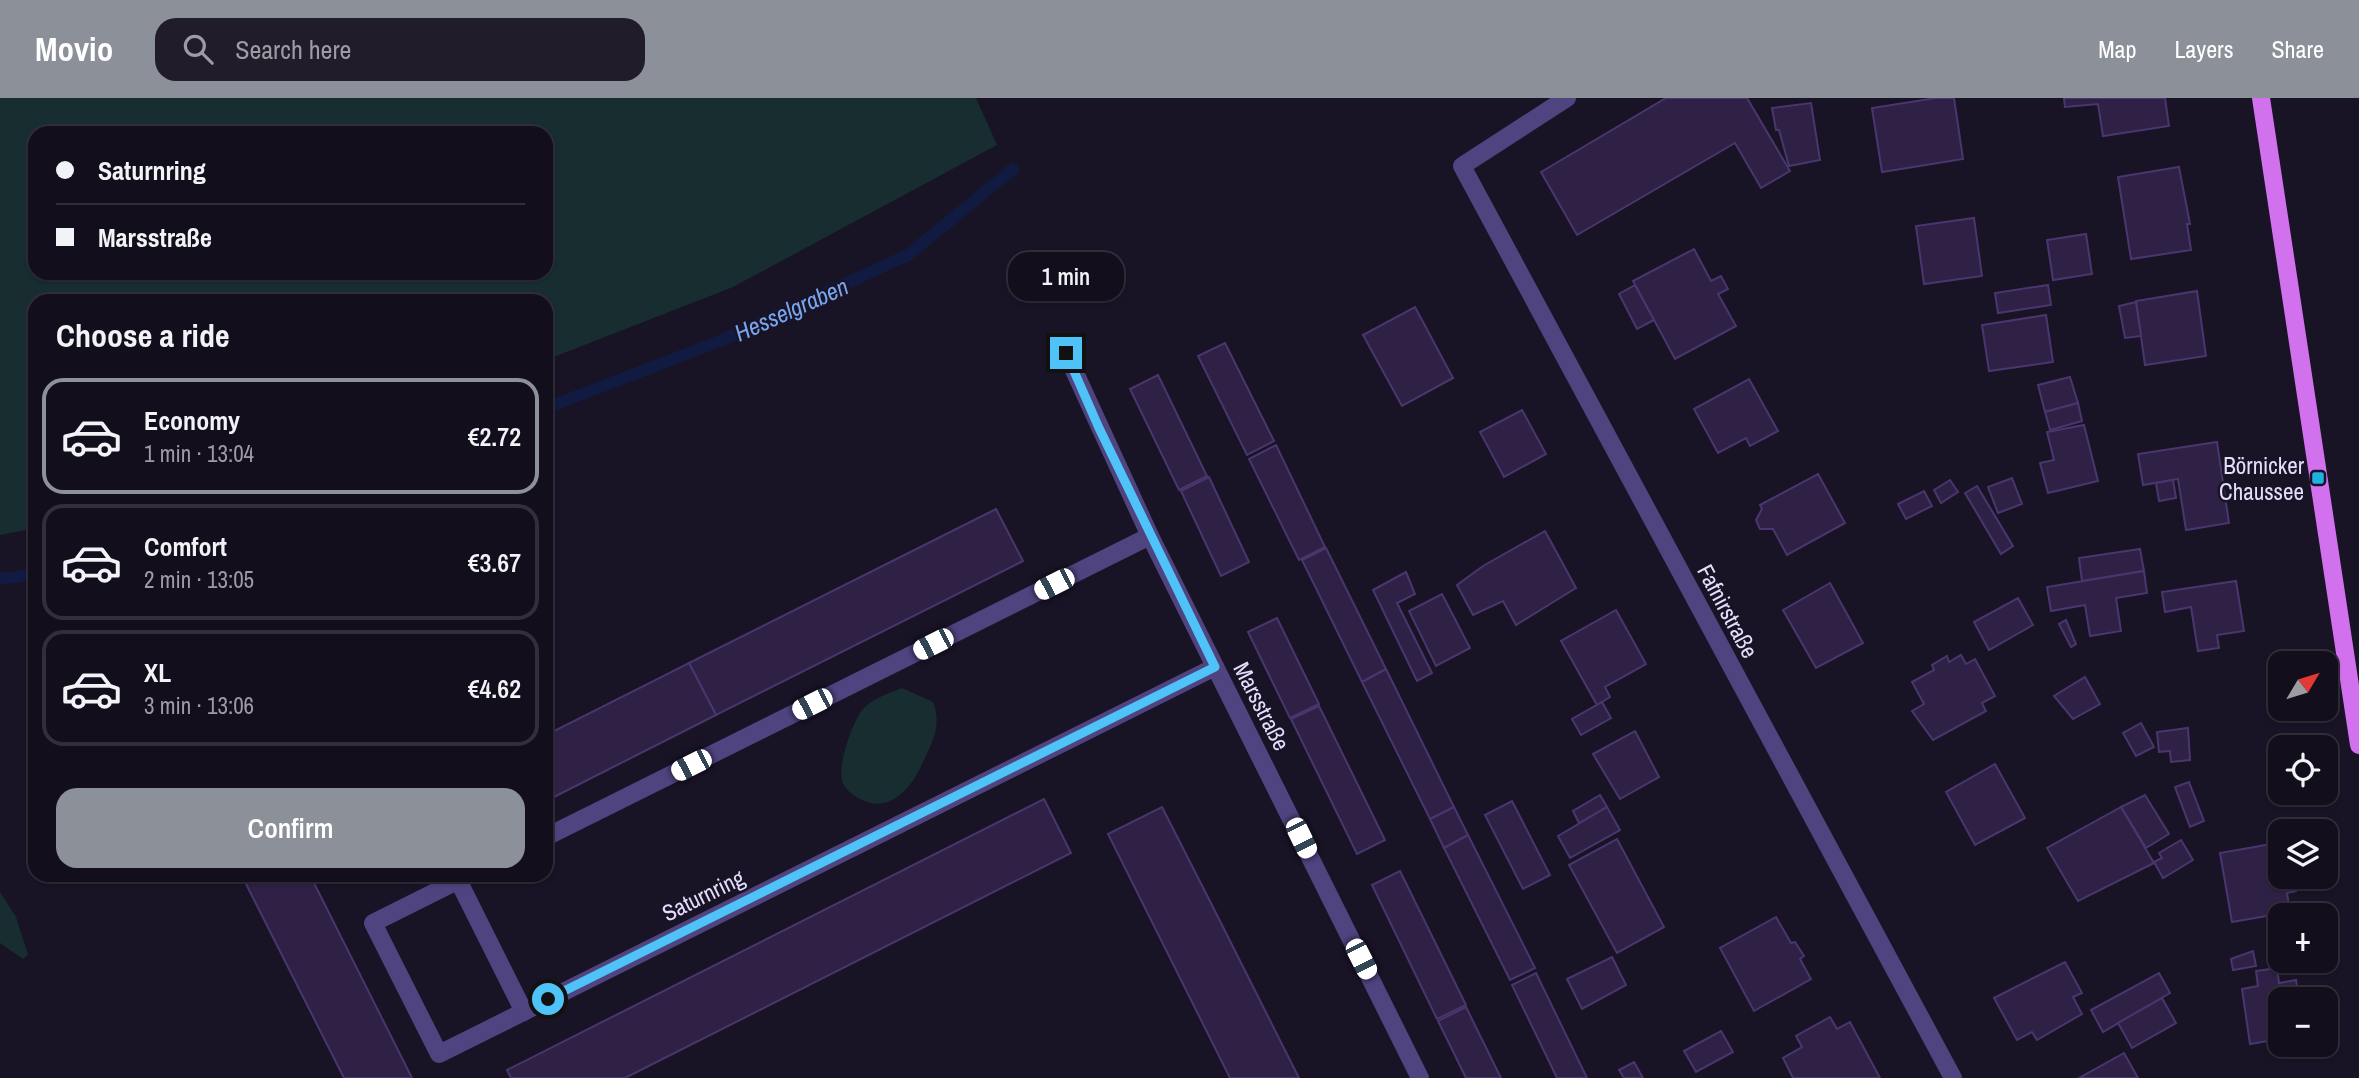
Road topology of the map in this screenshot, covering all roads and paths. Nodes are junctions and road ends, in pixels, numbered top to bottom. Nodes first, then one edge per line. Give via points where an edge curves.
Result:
1 (1567, 98) edge
2 (2261, 98) edge
3 (1066, 353) dead end
4 (1150, 536) junction
5 (1215, 667) junction
6 (2359, 745) edge
7 (553, 834) edge
8 (456, 882) edge
9 (466, 882) edge
10 (524, 1012) junction
11 (1420, 1078) edge
12 (1953, 1078) edge

1 - 12 street, Fafnirstraße via 1462,166
2 - 6 main road
3 - 4 street, Marsstraße
4 - 5 street, Marsstraße
4 - 7 street
5 - 10 street, Saturnring
5 - 11 street, Marsstraße
8 - 10 street, Saturnring via 373,923 439,1054
9 - 10 street

